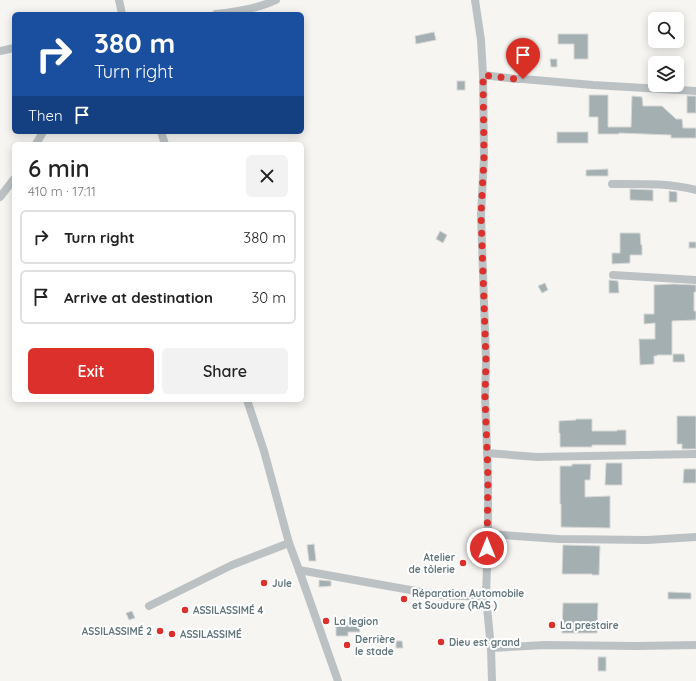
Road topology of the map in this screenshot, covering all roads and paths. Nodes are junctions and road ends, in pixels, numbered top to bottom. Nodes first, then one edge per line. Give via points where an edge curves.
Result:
1 (119, 0) edge
2 (276, 0) edge
3 (475, 0) edge
4 (122, 12) edge
5 (236, 12) edge
6 (12, 48) edge
7 (0, 51) edge
8 (483, 75) junction
9 (696, 91) edge
10 (12, 182) edge
11 (612, 184) dead end
12 (696, 190) edge
13 (0, 197) edge
14 (613, 275) dead end
15 (696, 280) edge
16 (248, 402) edge
17 (487, 453) junction
18 (696, 454) edge
19 (488, 534) junction
20 (696, 537) edge
21 (288, 543) junction
22 (299, 570) junction
23 (486, 597) junction
24 (149, 606) dead end
25 (696, 645) edge
26 (491, 648) junction
27 (338, 681) edge
28 (492, 681) edge

1 - 4 street
2 - 5 street
3 - 8 street
6 - 7 street
8 - 9 street
8 - 17 street via 484,157 481,215
10 - 13 street
11 - 12 street via 661,184
14 - 15 street
16 - 21 street via 264,451
17 - 18 street via 537,457
17 - 19 street
19 - 20 street via 559,539 647,540
19 - 23 street
21 - 22 street
21 - 24 street via 232,565
22 - 23 street via 438,595
22 - 27 street
23 - 26 street
25 - 26 street via 545,645
26 - 28 street

